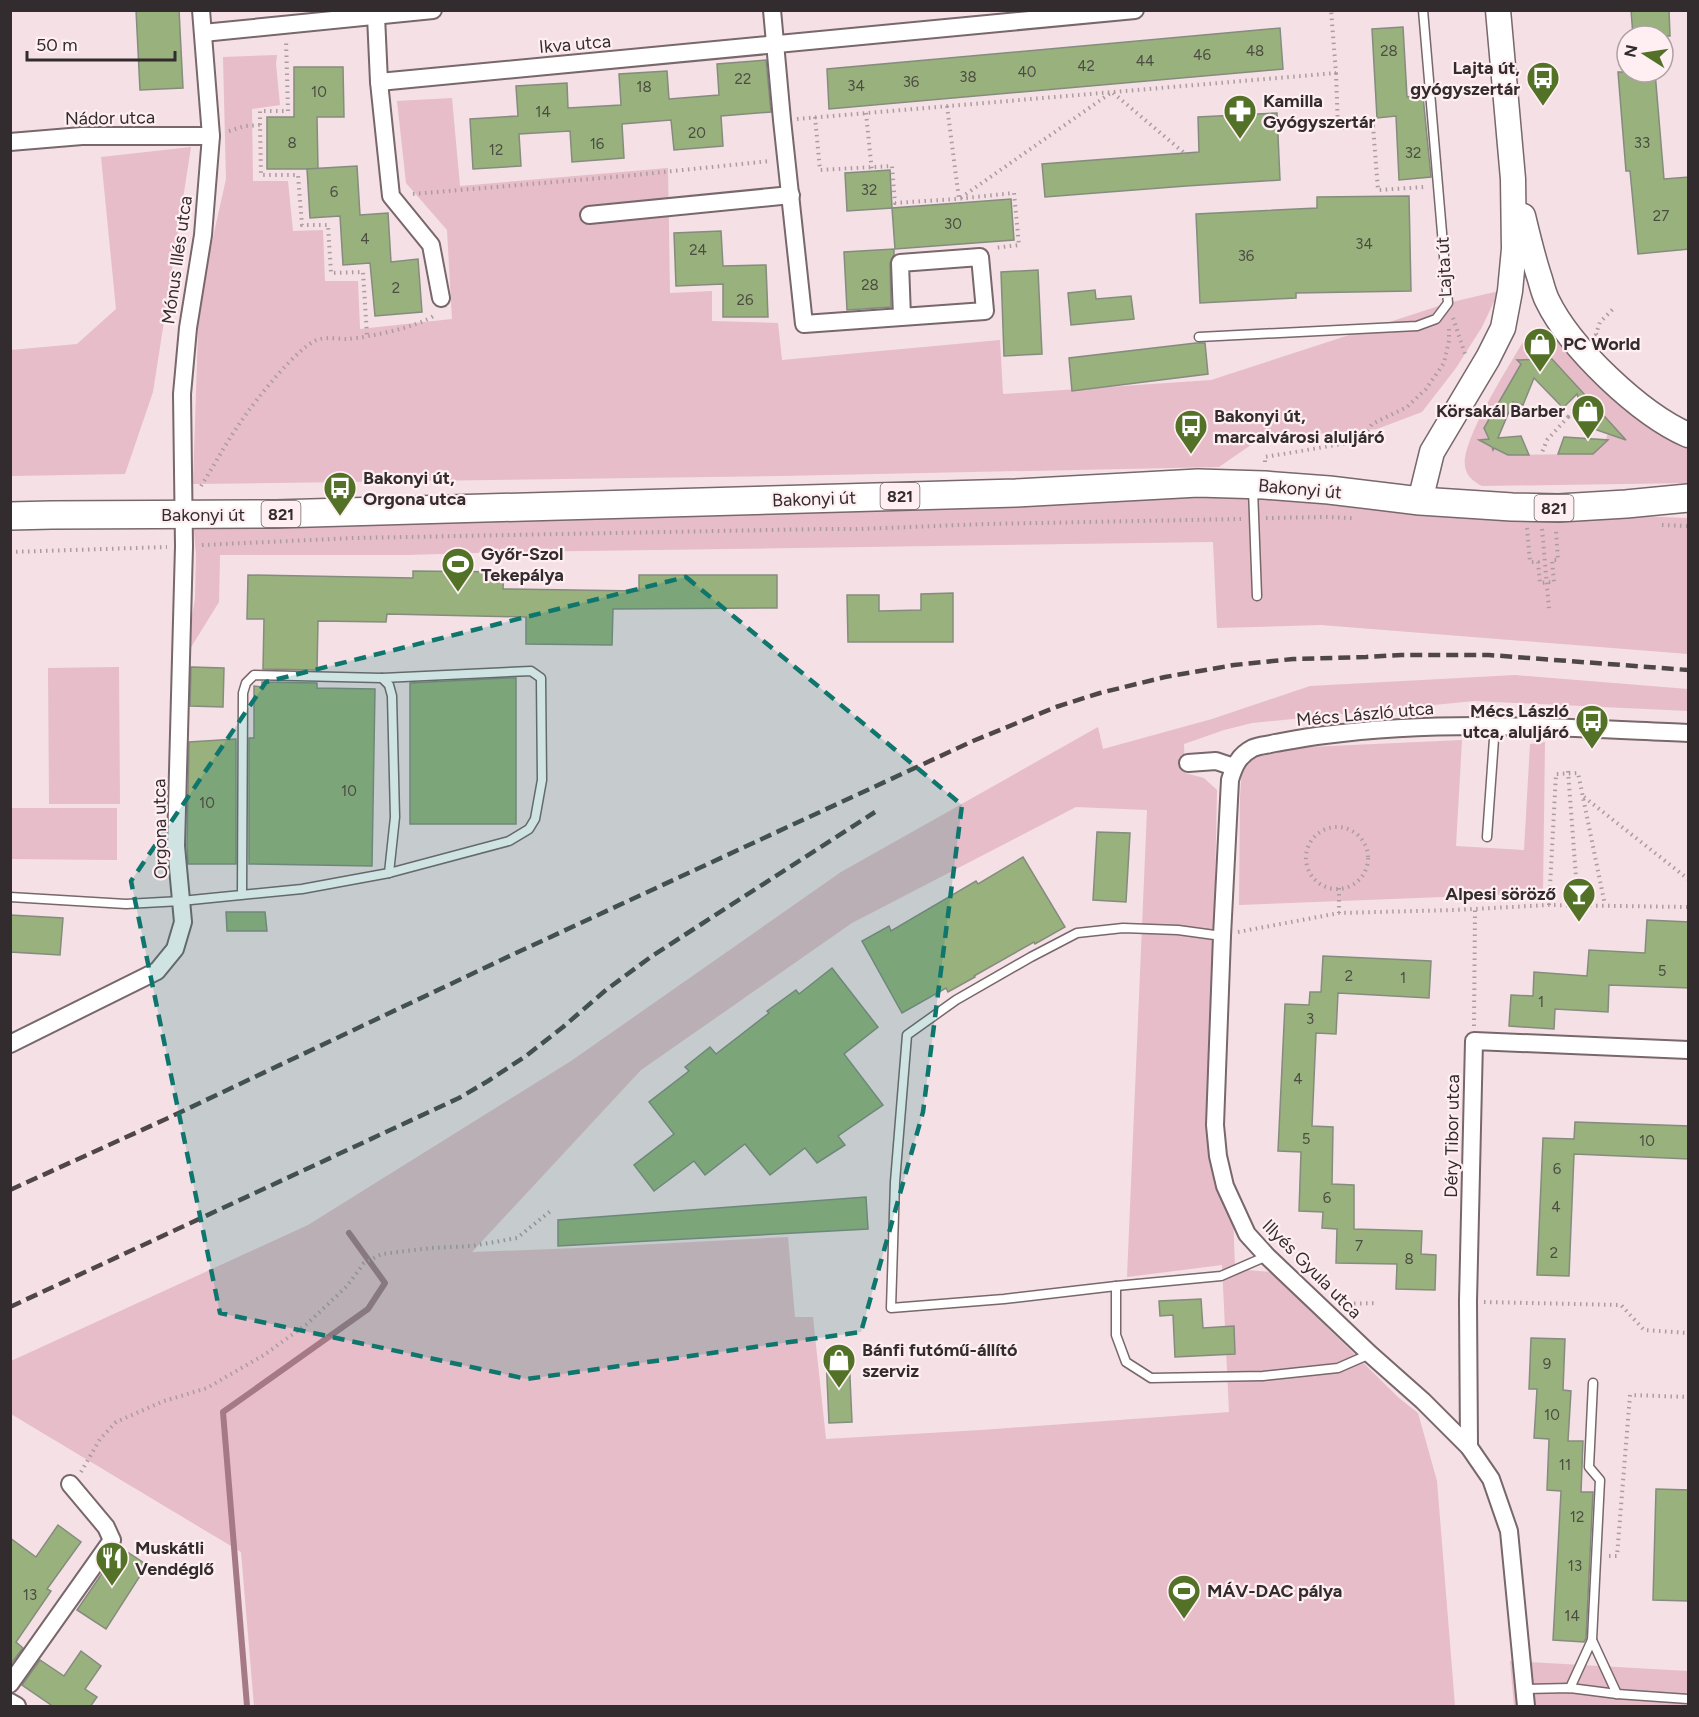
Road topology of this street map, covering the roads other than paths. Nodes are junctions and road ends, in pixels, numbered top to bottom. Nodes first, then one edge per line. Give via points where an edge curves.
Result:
1 (201, 10) edge
2 (433, 10) edge
3 (772, 10) edge
4 (1134, 10) edge
5 (1423, 10) edge
6 (1498, 10) edge
7 (376, 16) junction
8 (204, 33) junction
9 (775, 44) junction
10 (379, 82) junction
11 (211, 136) junction
12 (10, 142) edge
13 (1513, 179) junction
14 (790, 195) junction
15 (589, 215) dead end
16 (441, 298) road end
17 (902, 317) junction
18 (1199, 338) dead end
19 (1689, 435) edge
20 (1258, 484) junction
21 (1689, 498) edge
22 (1420, 501) junction
23 (183, 515) junction
24 (10, 516) edge
25 (1257, 596) dead end
26 (382, 678) junction
27 (1495, 725) junction
28 (1689, 733) edge
29 (1188, 763) dead end
30 (1234, 767) junction
31 (1487, 837) dead end
32 (389, 873) junction
33 (242, 895) junction
34 (10, 897) edge
35 (181, 901) junction
36 (1222, 936) junction
37 (10, 1044) edge
38 (1689, 1050) edge
39 (1267, 1256) junction
40 (1116, 1286) junction
41 (1370, 1354) junction
42 (1593, 1383) dead end
43 (1469, 1447) junction
44 (70, 1484) road end
45 (1592, 1640) junction
46 (10, 1684) edge
47 (1570, 1688) junction
48 (1525, 1689) junction
49 (1617, 1694) junction
50 (1689, 1699) edge
51 (10, 1702) edge
52 (17, 1707) edge
53 (1526, 1707) edge

1 - 8 street, Mónus Illés utca
2 - 7 street
3 - 9 street
4 - 9 street, Ikva utca
5 - 18 lane, Lajta út via 1448,303 1436,319 1417,326
6 - 13 street
7 - 8 street
7 - 10 street
8 - 11 street, Mónus Illés utca
9 - 10 street, Ikva utca
9 - 14 street
10 - 16 street via 391,196 432,244
11 - 12 street, Nádor utca via 82,136
11 - 23 street, Mónus Illés utca via 203,235 182,394
13 - 19 street via 1547,300 1567,332 1627,395 1671,427
13 - 22 street via 1514,249 1503,328 1432,452
14 - 15 street
14 - 17 street via 804,324
17 - 17 street via 984,311 980,257 900,263
20 - 22 main road, Bakonyi út / 821
20 - 23 main road, Bakonyi út / 821
20 - 25 lane via 1254,518
21 - 22 main road, Bakonyi út / 821 via 1559,508
23 - 24 main road, Bakonyi út / 821
23 - 35 street, Orgona utca via 176,846
26 - 32 lane via 392,696 395,817
26 - 32 lane via 531,671 541,678 542,780 535,819 529,829 509,842
26 - 33 lane via 254,675 246,683
27 - 28 street, Mécs László utca
27 - 30 street, Mécs László utca via 1401,727 1301,738 1255,747 1243,754
27 - 31 lane
29 - 30 street via 1216,761
30 - 36 street, Illyés Gyula utca via 1228,796
32 - 33 lane via 302,890
33 - 35 lane
34 - 35 lane via 126,903
35 - 37 street, Orgona utca via 183,922 175,949 157,971
36 - 39 street, Illyés Gyula utca via 1215,1125 1218,1156 1225,1186 1247,1234
36 - 40 lane via 1123,928 1077,933 956,1000 907,1035 895,1182 891,1308
38 - 43 street, Déry Tibor utca via 1474,1041
39 - 40 lane via 1221,1276
39 - 41 street, Illyés Gyula utca
40 - 41 lane via 1116,1335 1126,1362 1151,1378 1263,1376 1338,1368
41 - 43 street, Illyés Gyula utca
42 - 45 lane via 1589,1467 1600,1480
43 - 48 street, Illyés Gyula utca via 1491,1479 1509,1531
44 - 46 street via 112,1540
45 - 47 lane
45 - 49 lane
47 - 48 lane
47 - 49 lane
48 - 53 street, Illyés Gyula utca
49 - 50 lane
51 - 52 street

